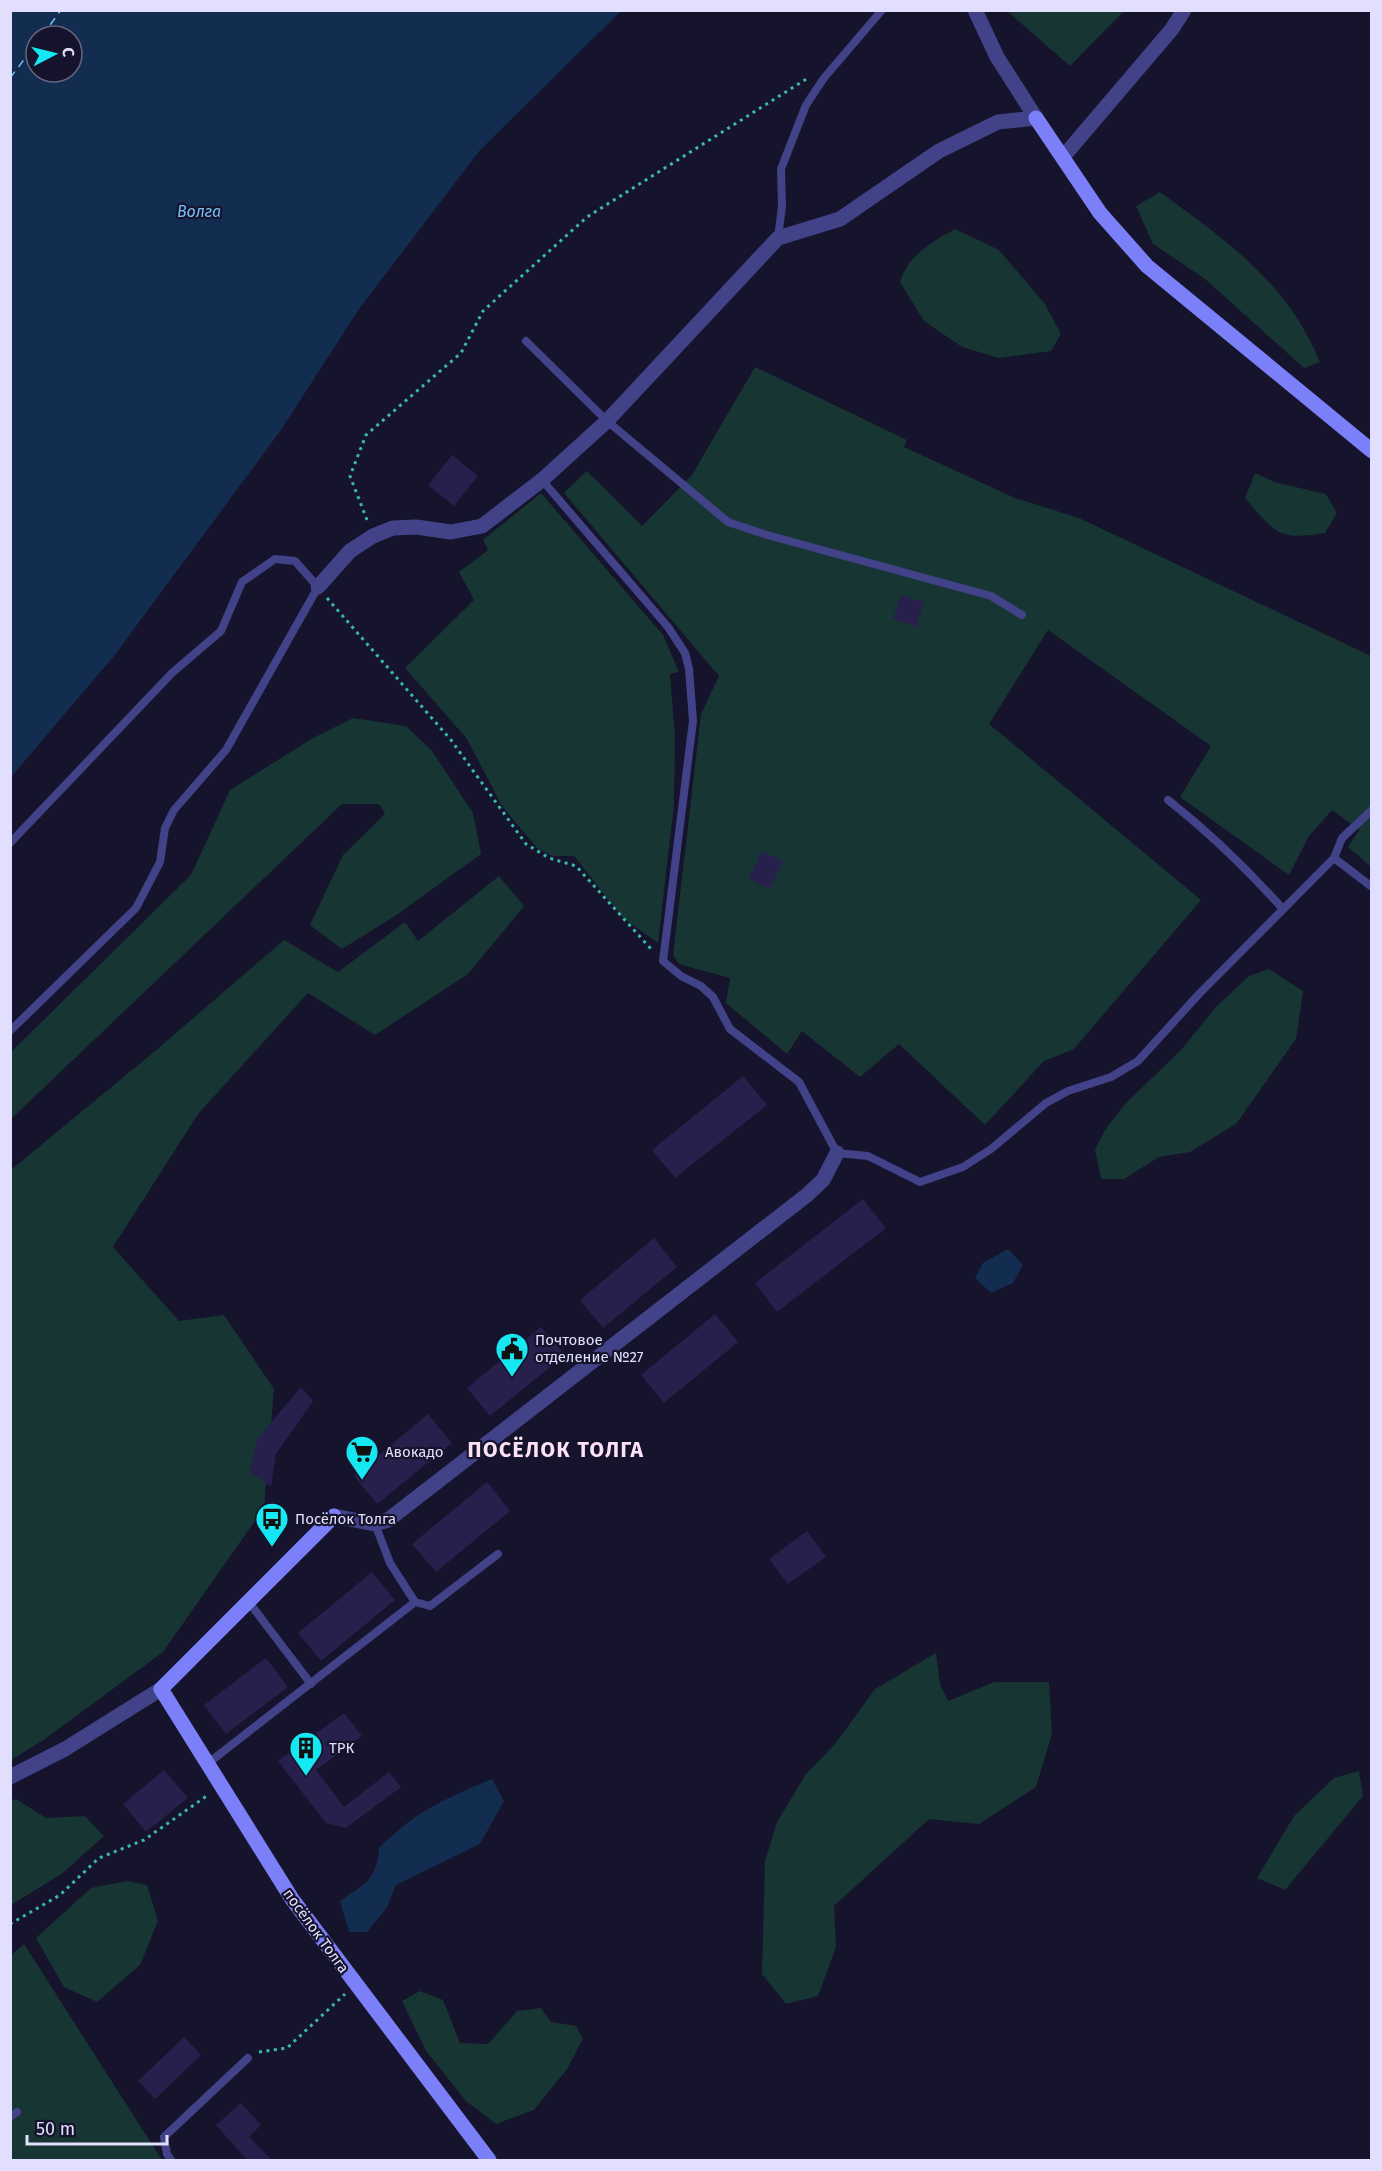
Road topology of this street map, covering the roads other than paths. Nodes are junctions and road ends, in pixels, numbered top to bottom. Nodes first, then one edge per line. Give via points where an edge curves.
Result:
1 (882, 10) edge
2 (975, 10) edge
3 (1184, 10) edge
4 (1036, 118) junction
5 (1063, 157) junction
6 (778, 238) junction
7 (526, 341) dead end
8 (607, 421) junction
9 (1371, 451) edge
10 (542, 480) junction
11 (318, 587) junction
12 (1022, 615) dead end
13 (1168, 800) dead end
14 (1371, 810) edge
15 (10, 843) edge
16 (1334, 858) junction
17 (1371, 887) edge
18 (1282, 908) junction
19 (10, 1031) edge
20 (837, 1154) junction
21 (375, 1524) junction
22 (498, 1554) dead end
23 (248, 1601) junction
24 (415, 1602) junction
25 (311, 1684) junction
26 (161, 1689) junction
27 (207, 1764) junction
28 (10, 1777) edge
29 (248, 2058) road end
30 (171, 2160) edge
31 (489, 2160) edge

1 - 6 lane via 806,105 781,169
2 - 4 street via 997,57
3 - 5 street
4 - 5 street
4 - 6 street via 998,122 939,151 840,219
5 - 9 street via 1100,213 1147,266
6 - 8 street
7 - 8 lane
8 - 10 street
8 - 12 lane via 728,522 991,596
10 - 11 street via 482,526 451,532 393,528 373,536 350,551
10 - 20 lane via 668,627 685,653 692,741 663,961 712,997 730,1029 799,1082
11 - 15 lane via 296,561 275,559 242,582 221,631 172,673
11 - 19 lane via 226,750 174,810 165,828 160,862 136,908
13 - 18 lane via 1241,862
14 - 16 lane via 1342,838
16 - 17 lane
16 - 18 lane
18 - 20 lane via 1138,1061 1111,1077 1068,1090 1046,1103 963,1167 920,1182 868,1156
20 - 21 street via 823,1180 807,1195 388,1521
21 - 23 street via 334,1516
21 - 24 lane via 390,1563
22 - 24 lane via 430,1606
23 - 25 lane
23 - 26 street
24 - 25 lane
25 - 27 lane
26 - 27 street, посёлок Толга
26 - 28 street via 65,1749
27 - 31 street, посёлок Толга via 274,1873
29 - 30 lane via 164,2137

